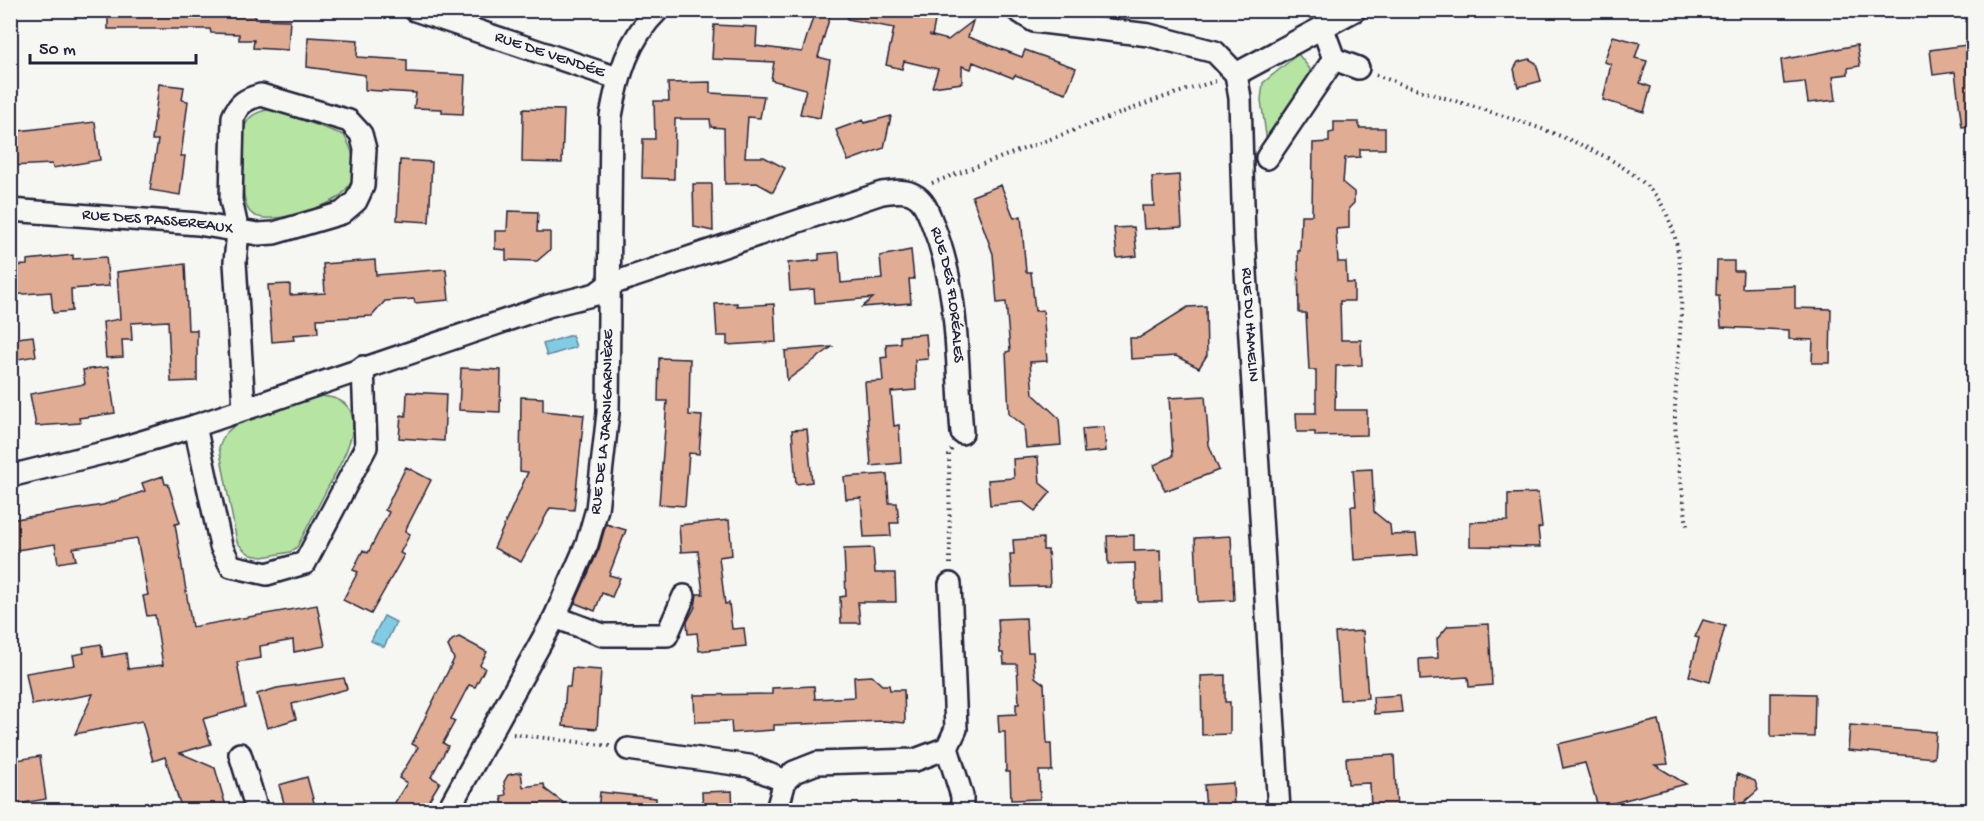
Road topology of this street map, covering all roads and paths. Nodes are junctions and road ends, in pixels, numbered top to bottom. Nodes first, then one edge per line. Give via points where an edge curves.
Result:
1 (415, 10) edge
2 (658, 10) edge
3 (1017, 10) edge
4 (1355, 10) edge
5 (1323, 29) junction
6 (1334, 59) junction
7 (1358, 68) joint
8 (1236, 74) junction
9 (617, 78) junction
10 (1267, 158) dead end
11 (914, 195) junction
12 (10, 210) edge
13 (238, 232) junction
14 (608, 285) junction
15 (363, 368) junction
16 (244, 408) junction
17 (195, 426) junction
18 (962, 433) joint
19 (10, 476) edge
20 (1687, 527) dead end
21 (950, 584) joint
22 (684, 596) dead end
23 (555, 617) junction
24 (494, 730) junction
25 (947, 748) junction
26 (628, 749) joint
27 (240, 754) dead end
28 (785, 781) junction
29 (257, 810) edge
30 (448, 810) edge
31 (777, 810) edge
32 (962, 810) edge
33 (1279, 810) edge

1 - 9 street, RUE DE VENDÉE
2 - 9 street, RUE DE LA JARNIGARNIÈRE via 633,42
3 - 8 street via 1034,21 1149,35 1215,52
4 - 5 street
5 - 6 street
5 - 8 street
6 - 7 street
6 - 10 street
7 - 20 path via 1594,151 1627,171 1656,196 1672,229 1682,291 1675,415
8 - 11 path via 1040,142 931,183
8 - 33 street, RUE DU HAMELIN
9 - 14 street, RUE DE LA JARNIGARNIÈRE via 610,116
11 - 14 street via 882,193
11 - 18 street, RUE DES FLORÉALES via 928,211 949,270 961,380
12 - 13 street, RUE DES PASSEREAUX via 198,224
13 - 13 street via 231,200 231,133 238,106 261,95 276,98 349,121 361,134 365,149 363,186 356,201 342,213 274,233
13 - 16 street, RUE DES PASSEREAUX via 236,262
14 - 15 street via 596,294 548,306
14 - 23 street, RUE DE LA JARNIGARNIÈRE via 608,413 597,509 587,544
15 - 16 street
15 - 17 street via 366,447 305,563 267,574 231,566 221,546
16 - 17 street
17 - 19 street
18 - 21 path via 949,453
21 - 25 street via 956,729
22 - 23 street via 667,635 603,635
23 - 24 street, RUE DE LA JARNIGARNIÈRE
24 - 26 path
24 - 30 street, RUE DE LA JARNIGARNIÈRE
25 - 28 street via 915,760 817,763
25 - 32 street via 962,796
26 - 28 street via 748,766
27 - 29 street
28 - 31 street

